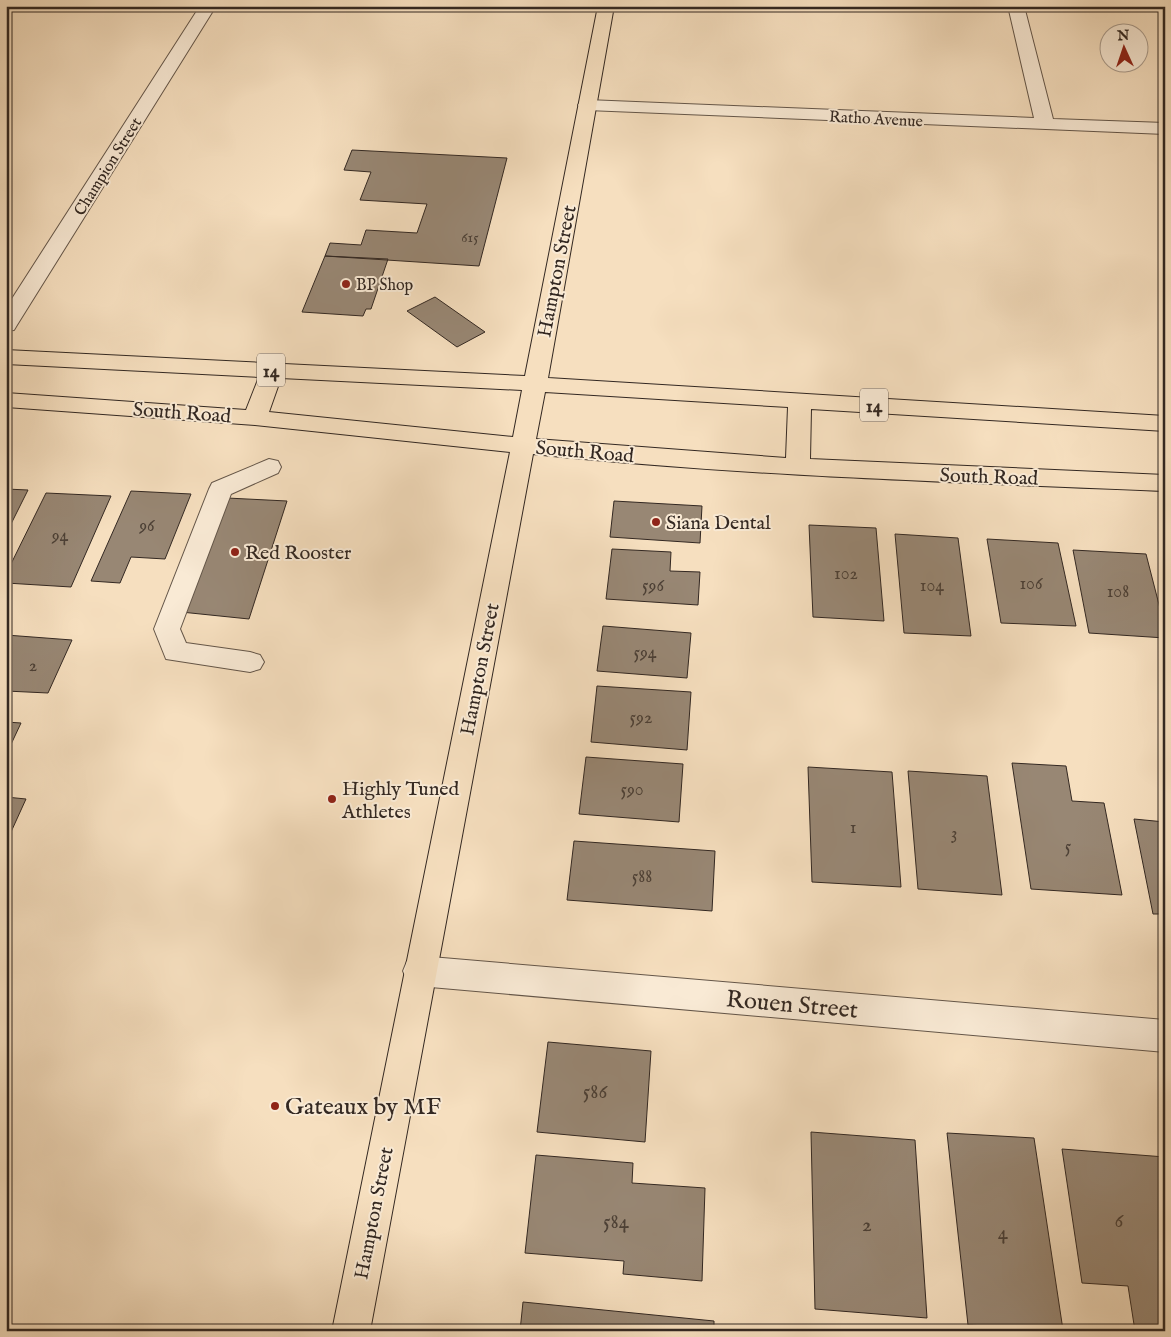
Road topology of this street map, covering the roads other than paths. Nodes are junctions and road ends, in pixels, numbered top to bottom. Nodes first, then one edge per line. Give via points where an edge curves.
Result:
1 (208, 6) edge
2 (606, 6) edge
3 (1016, 6) edge
4 (587, 105) junction
5 (1044, 124) junction
6 (1165, 130) edge
7 (6, 325) edge
8 (6, 357) edge
9 (273, 370) junction
10 (535, 384) junction
11 (6, 400) edge
12 (800, 401) junction
13 (255, 418) junction
14 (1165, 424) edge
15 (523, 445) junction
16 (798, 465) junction
17 (269, 467) dead end
18 (1165, 483) edge
19 (250, 662) dead end
20 (419, 971) junction
21 (1165, 1036) edge
22 (351, 1331) edge

1 - 7 street, Champion Street
2 - 4 main road, Hampton Street
3 - 5 street
4 - 5 street, Ratho Avenue
4 - 10 main road, Hampton Street
5 - 6 street, Ratho Avenue
8 - 9 main road, 14
9 - 10 main road, 14
9 - 13 main road
10 - 12 main road, 14
10 - 15 main road, Hampton Street
11 - 13 main road, South Road
12 - 14 main road, 14
12 - 16 main road
13 - 15 main road, South Road
15 - 16 main road, South Road
15 - 20 main road, Hampton Street
16 - 18 main road, South Road
17 - 19 street via 220,489 167,629 176,652
20 - 21 street, Rouen Street
20 - 22 main road, Hampton Street

